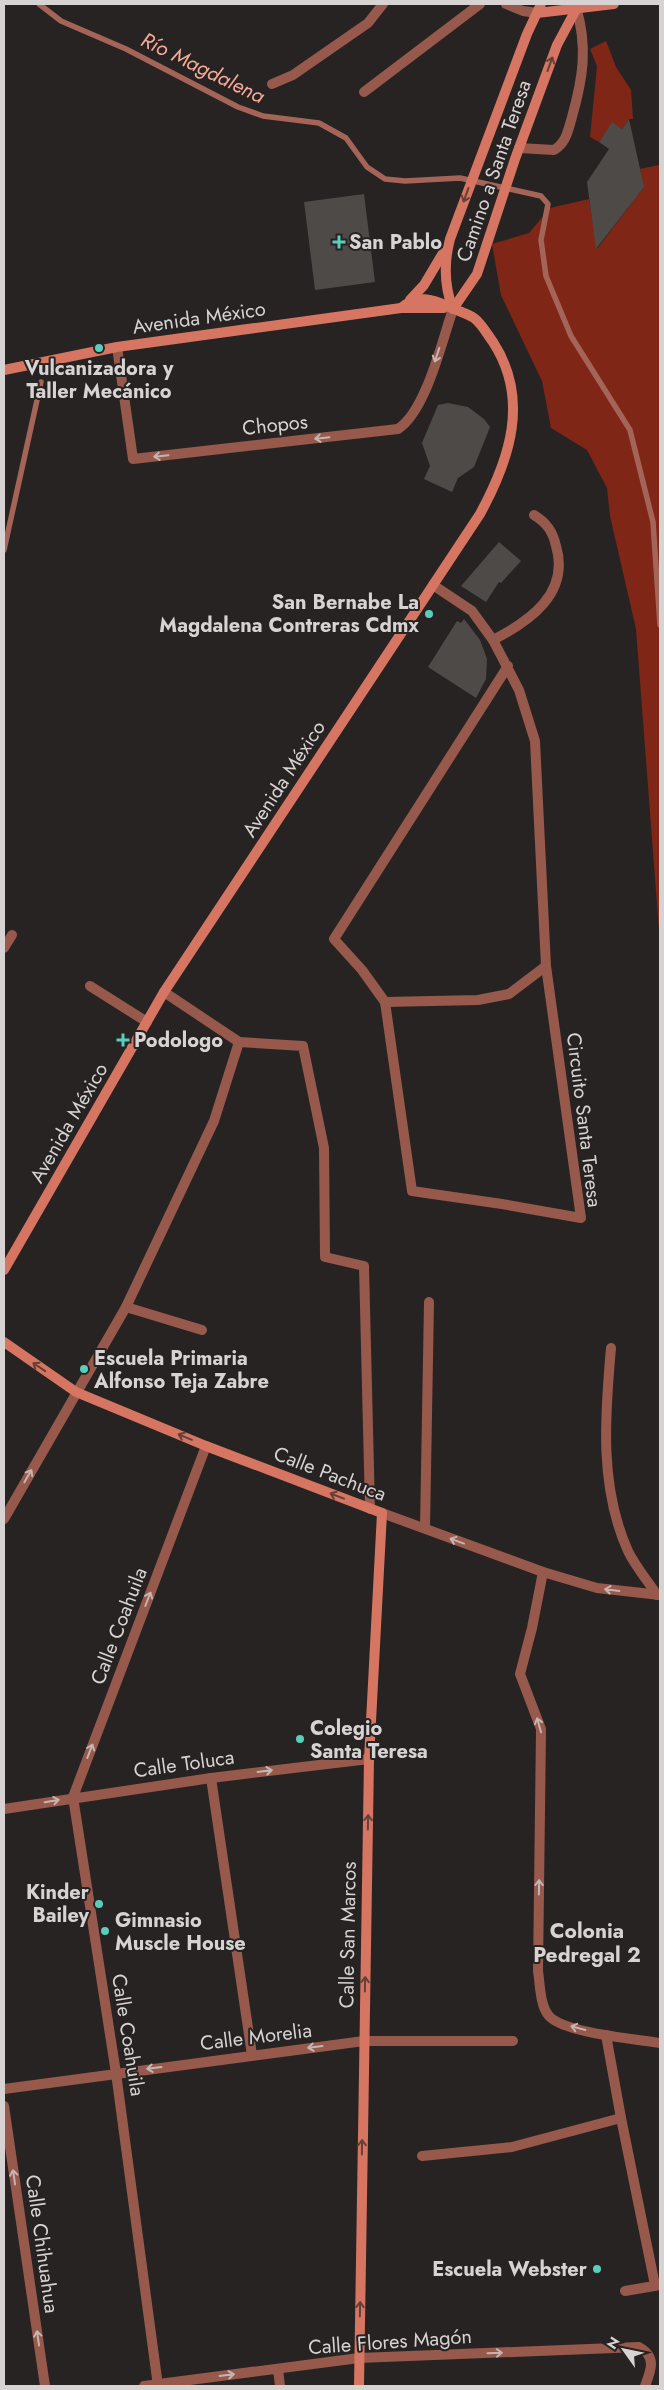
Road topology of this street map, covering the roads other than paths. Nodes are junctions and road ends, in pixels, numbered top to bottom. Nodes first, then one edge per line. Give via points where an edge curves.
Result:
1 (383, 4) edge
2 (480, 4) edge
3 (506, 4) edge
4 (609, 4) edge
5 (614, 4) edge
6 (578, 5) edge
7 (539, 8) edge
8 (272, 84) dead end
9 (364, 92) dead end
10 (519, 148) junction
11 (450, 239) junction
12 (410, 300) junction
13 (401, 308) junction
14 (452, 309) junction
15 (117, 347) junction
16 (4, 370) edge
17 (534, 516) dead end
18 (433, 585) junction
19 (493, 640) junction
20 (508, 666) junction
21 (12, 935) dead end
22 (4, 948) edge
23 (546, 966) junction
24 (90, 986) dead end
25 (164, 992) junction
26 (385, 1002) junction
27 (147, 1022) junction
28 (239, 1042) junction
29 (4, 1270) edge
30 (429, 1302) dead end
31 (126, 1306) junction
32 (202, 1330) dead end
33 (4, 1342) edge
34 (611, 1348) dead end
35 (76, 1392) junction
36 (206, 1446) junction
37 (370, 1509) junction
38 (382, 1514) junction
39 (4, 1519) edge
40 (425, 1528) junction
41 (543, 1572) junction
42 (659, 1595) edge
43 (369, 1759) junction
44 (211, 1778) junction
45 (73, 1797) junction
46 (4, 1809) edge
47 (606, 2035) junction
48 (364, 2041) junction
49 (514, 2041) dead end
50 (660, 2043) edge
51 (252, 2055) junction
52 (116, 2073) junction
53 (4, 2089) edge
54 (4, 2106) edge
55 (621, 2118) junction
56 (422, 2156) dead end
57 (658, 2285) edge
58 (625, 2290) dead end
59 (359, 2358) junction
60 (278, 2369) junction
61 (157, 2385) edge
62 (46, 2386) edge
63 (144, 2386) edge
64 (280, 2386) edge
65 (359, 2386) edge
66 (645, 2386) edge

1 - 8 street via 368,23 292,75
2 - 9 street
3 - 7 street via 523,11
4 - 5 street
4 - 6 street
6 - 7 street
10 -> 6 street, Camino a Santa Teresa via 557,46
6 - 10 street via 583,30 582,83 566,138 554,150
7 -> 11 street, Camino a Santa Teresa
10 - 14 street, Camino a Santa Teresa via 477,274
11 - 12 street, Camino a Santa Teresa via 434,271
11 - 14 street, Camino a Santa Teresa via 445,263
12 - 13 street
12 - 14 street, Avenida México via 439,302
13 - 14 street, Avenida México
13 - 15 street, Avenida México
14 -> 15 street, Chopos via 424,396 413,416 398,430 133,459
14 - 18 street, Avenida México via 473,318 482,326 504,360 513,420 511,440 491,495
15 - 16 street, Avenida México
17 - 19 street via 546,524 555,538 561,566 557,583 534,613
18 - 19 street, Circuito Santa Teresa via 472,611
18 - 25 street, Avenida México
19 - 20 street, Circuito Santa Teresa
20 - 23 street, Circuito Santa Teresa via 536,740
20 - 26 street, Circuito Santa Teresa via 334,939
21 - 22 street
23 - 26 street via 509,994 478,1000
23 - 26 street, Circuito Santa Teresa via 581,1218 412,1191
24 - 27 street
25 - 27 street, Avenida México
25 - 28 street
27 - 29 street, Avenida México
28 - 31 street via 214,1121
28 - 37 street via 303,1046 324,1148 325,1258 364,1266
30 - 40 street
31 - 32 street
31 - 35 street
35 -> 33 street, Calle Pachuca
34 - 42 street via 606,1447 613,1511 628,1552
36 -> 35 street, Calle Pachuca
39 -> 35 street
37 -> 36 street, Calle Pachuca
45 -> 36 street, Calle Coahuila
37 - 38 street, Calle Pachuca
38 - 40 street, Calle Pachuca
38 - 43 street, Calle San Marcos
41 -> 40 street, Calle Pachuca
42 -> 41 street, Calle Pachuca via 597,1588
47 -> 41 street via 558,2022 548,2015 538,1971 541,1729 520,1674
44 -> 43 street, Calle Toluca
48 -> 43 street, Calle San Marcos
44 - 45 street, Calle Toluca
44 - 51 street
46 -> 45 street, Calle Toluca
45 - 52 street, Calle Coahuila
47 - 50 street
47 - 55 street
48 - 49 street, Calle Morelia
48 -> 51 street, Calle Morelia
59 -> 48 street, Calle San Marcos
51 -> 52 street, Calle Morelia
52 - 53 street, Calle Morelia
52 - 61 street, Calle Coahuila
62 -> 54 street, Calle Chihuahua
55 - 56 street via 512,2146
55 - 57 street
57 - 58 street
59 - 60 street, Calle Flores Magón
59 - 65 street, Calle San Marcos
59 -> 66 street, Calle Flores Magón via 639,2347 650,2357 652,2366
61 -> 60 street, Calle Flores Magón
60 - 64 street
61 - 63 street, Calle Flores Magón

